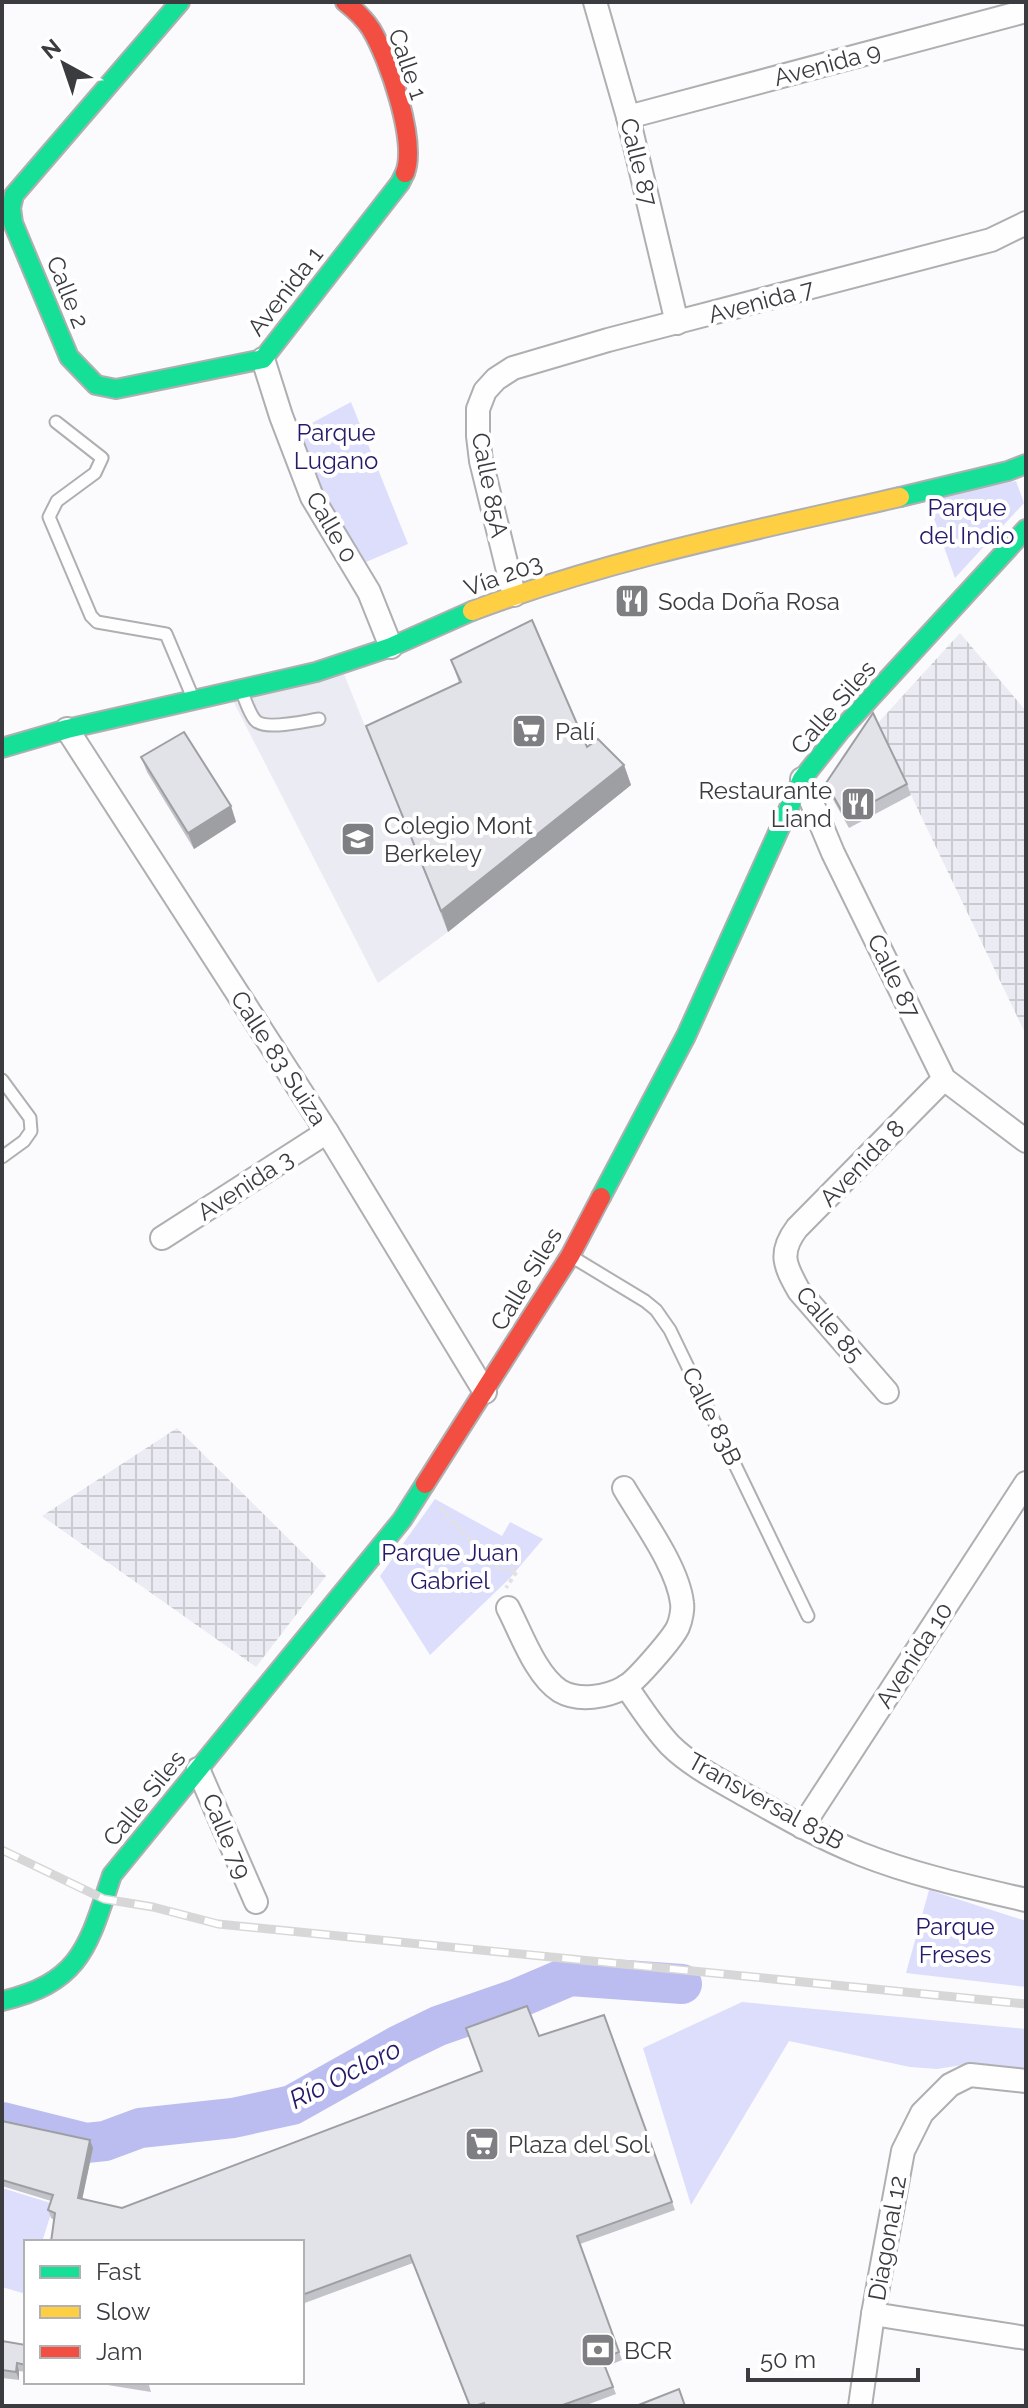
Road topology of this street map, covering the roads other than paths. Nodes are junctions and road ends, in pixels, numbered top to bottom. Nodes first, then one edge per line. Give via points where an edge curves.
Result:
1 (180, 2) edge
2 (345, 2) edge
3 (595, 2) edge
4 (1026, 11) edge
5 (628, 117) junction
6 (410, 152) joint
7 (1026, 223) edge
8 (677, 323) junction
9 (263, 359) junction
10 (496, 379) joint
11 (96, 385) joint
12 (56, 422) dead end
13 (1026, 464) edge
14 (1008, 471) junction
15 (1026, 487) edge
16 (1026, 529) edge
17 (514, 595) junction
18 (391, 647) junction
19 (241, 690) junction
20 (193, 699) junction
21 (319, 719) dead end
22 (67, 729) junction
23 (2, 748) edge
24 (802, 779) junction
25 (944, 1079) junction
26 (2, 1080) edge
27 (327, 1132) junction
28 (1026, 1141) edge
29 (2, 1157) edge
30 (162, 1238) dead end
31 (785, 1251) joint
32 (570, 1256) junction
33 (485, 1392) junction
34 (887, 1392) dead end
35 (1026, 1483) edge
36 (624, 1488) dead end
37 (508, 1608) road end
38 (808, 1616) dead end
39 (626, 1686) junction
40 (198, 1769) junction
41 (802, 1827) junction
42 (1026, 1900) edge
43 (256, 1902) dead end
44 (2, 2001) edge
45 (1026, 2081) edge
46 (873, 2314) junction
47 (1026, 2338) edge
48 (860, 2406) edge

1 - 11 street, Calle 2 via 14,195 11,208 69,357
2 - 6 street, Calle 1 via 376,36
3 - 5 street, Calle 87
4 - 5 street, Avenida 9
5 - 8 street, Calle 87
6 - 9 street, Avenida 1 via 409,169 400,183
7 - 8 street, Avenida 7 via 991,240
8 - 10 street, Avenida 7 via 513,368
9 - 11 street, Avenida 1 via 116,389
9 - 18 street, Calle 0 via 312,497 369,592
10 - 17 street, Calle 85A via 478,409 478,436
12 - 20 lane via 102,458 95,473 57,501 49,517 91,616 97,622 166,634
13 - 14 street, Vía 203
14 - 15 street
14 - 17 street, Vía 203 via 631,560
16 - 24 street, Calle Siles
17 - 18 street, Vía 203
18 - 19 street, Vía 203
19 - 20 street, Vía 203
19 - 21 lane via 262,725
20 - 22 street, Vía 203
22 - 23 street, Vía 203
22 - 27 street, Calle 83 Suiza
24 - 25 street, Calle 87
24 - 32 street, Calle Siles via 686,1036
25 - 28 street, Calle 87
25 - 31 street, Avenida 8 via 797,1228
26 - 29 lane via 30,1118 31,1131
27 - 30 street, Avenida 3
27 - 33 street, Calle 83 Suiza
31 - 34 street, Calle 85 via 788,1272 799,1291
32 - 33 street, Calle Siles
32 - 38 lane, Calle 83B via 645,1301 670,1330
33 - 40 street, Calle Siles via 402,1520
35 - 41 street, Avenida 10
36 - 39 street via 670,1566 683,1606 678,1626 662,1649
37 - 39 street via 538,1666 559,1690 584,1698
39 - 41 street, Transversal 83B via 672,1746
40 - 43 street, Calle 79
40 - 44 street, Calle Siles via 112,1875 97,1923 68,1972 38,1993
41 - 42 street, Transversal 83B via 938,1880
45 - 46 street, Diagonal 12 via 970,2075 950,2085 922,2113 903,2151
46 - 47 street
46 - 48 street, Diagonal 12

